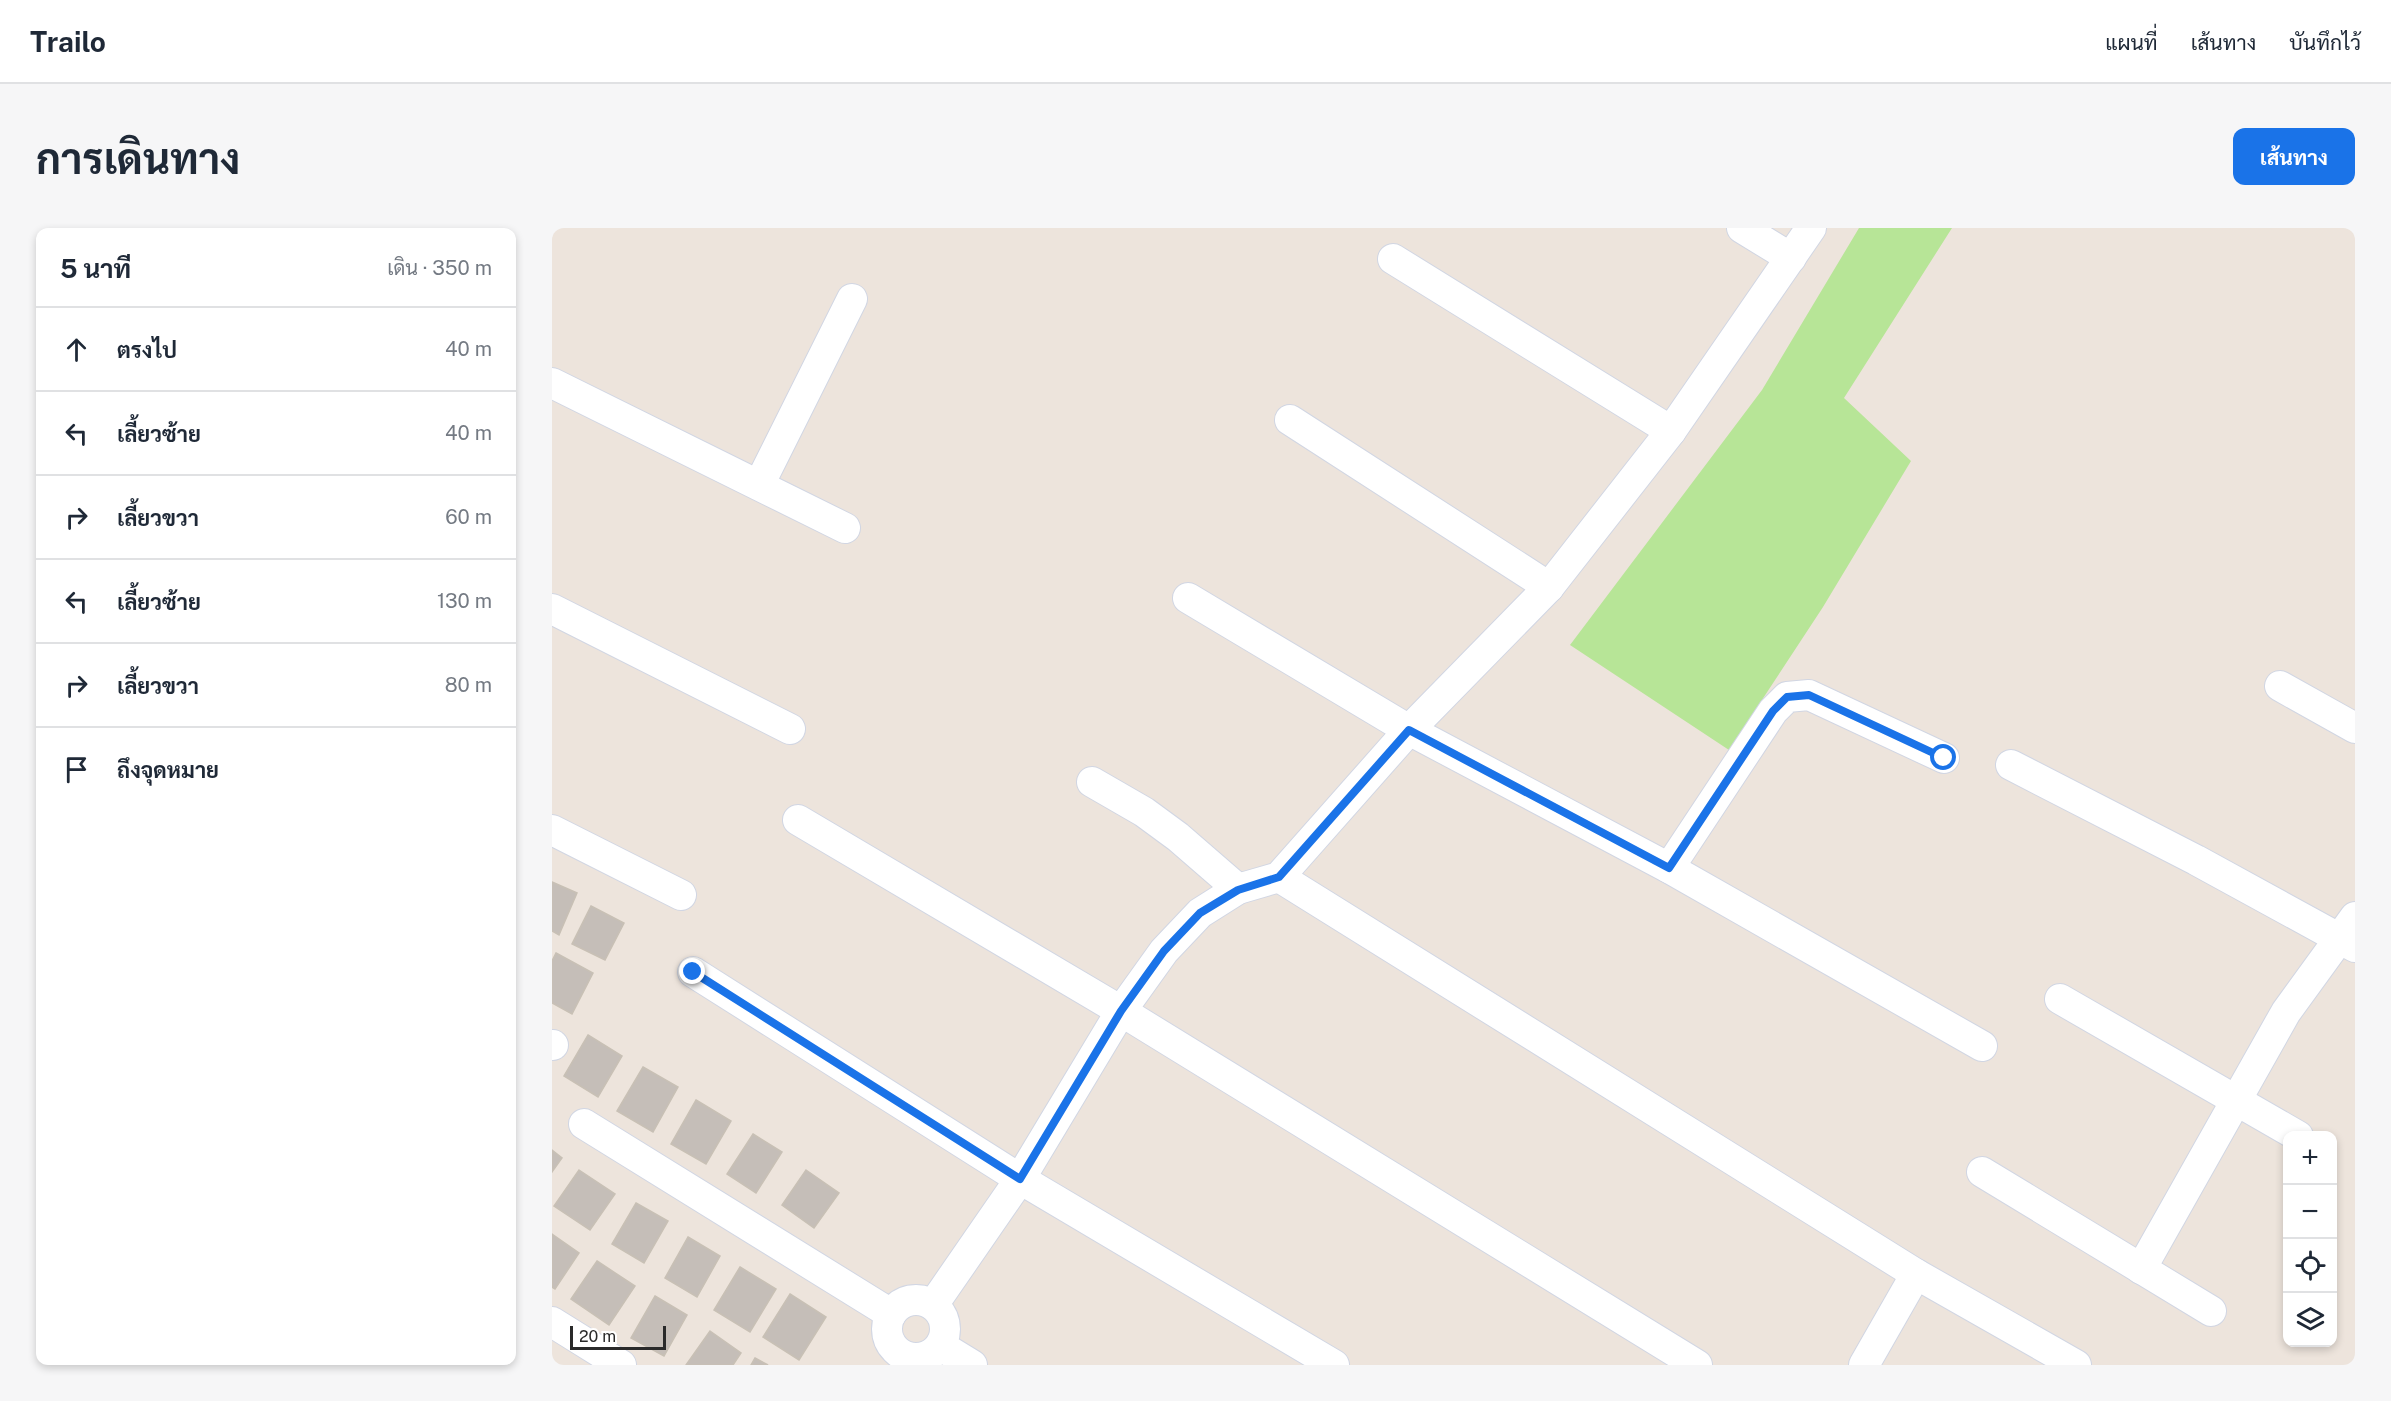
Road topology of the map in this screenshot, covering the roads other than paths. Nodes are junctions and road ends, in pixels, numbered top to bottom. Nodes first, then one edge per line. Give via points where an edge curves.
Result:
1 (1742, 228) edge
2 (1810, 228) edge
3 (1791, 258) junction
4 (1394, 259) dead end
5 (852, 299) dead end
6 (552, 383) edge
7 (1290, 420) dead end
8 (1671, 431) junction
9 (759, 485) junction
10 (845, 528) dead end
11 (1549, 587) junction
12 (1188, 598) dead end
13 (552, 609) edge
14 (2280, 686) dead end
15 (2355, 728) edge
16 (790, 729) dead end
17 (1409, 730) junction
18 (1944, 758) dead end
19 (2011, 765) dead end
20 (1092, 782) dead end
21 (798, 820) dead end
22 (552, 830) edge
23 (1669, 868) junction
24 (1279, 877) junction
25 (1238, 890) junction
26 (681, 895) dead end
27 (2350, 933) edge
28 (693, 972) dead end
29 (2060, 999) dead end
30 (1121, 1011) junction
31 (1982, 1046) dead end
32 (2238, 1100) junction
33 (584, 1124) dead end
34 (2290, 1131) edge
35 (1982, 1172) dead end
36 (1020, 1179) junction
37 (2141, 1269) junction
38 (1916, 1274) junction
39 (933, 1305) junction
40 (2211, 1311) dead end
41 (891, 1314) junction
42 (552, 1322) edge
43 (941, 1346) junction
44 (893, 1358) edge
45 (621, 1365) edge
46 (972, 1365) edge
47 (1334, 1365) edge
48 (1697, 1365) edge
49 (1864, 1365) edge
50 (2076, 1365) edge

1 - 3 street
2 - 3 street
3 - 8 street
4 - 8 street
5 - 9 street
6 - 9 street
7 - 11 street
8 - 11 street
9 - 10 street
11 - 17 street
12 - 17 street
13 - 16 street
14 - 15 street
17 - 23 street
17 - 24 street
18 - 23 street via 1809,695 1787,697 1773,711
19 - 27 street
20 - 25 street via 1144,812
21 - 30 street
22 - 26 street
23 - 31 street
24 - 25 street
24 - 38 street
25 - 30 street via 1200,913 1164,951
27 - 32 street via 2286,1012
28 - 36 street
29 - 32 street
30 - 36 street
30 - 48 street
32 - 34 street
32 - 37 street
33 - 41 street
35 - 37 street
36 - 39 street
36 - 47 street
37 - 40 street
38 - 49 street
38 - 50 street
39 - 41 street via 910,1300 898,1305
39 - 43 street via 943,1317 946,1332
41 - 44 street via 886,1334
42 - 45 street
43 - 44 street via 928,1357
43 - 46 street

